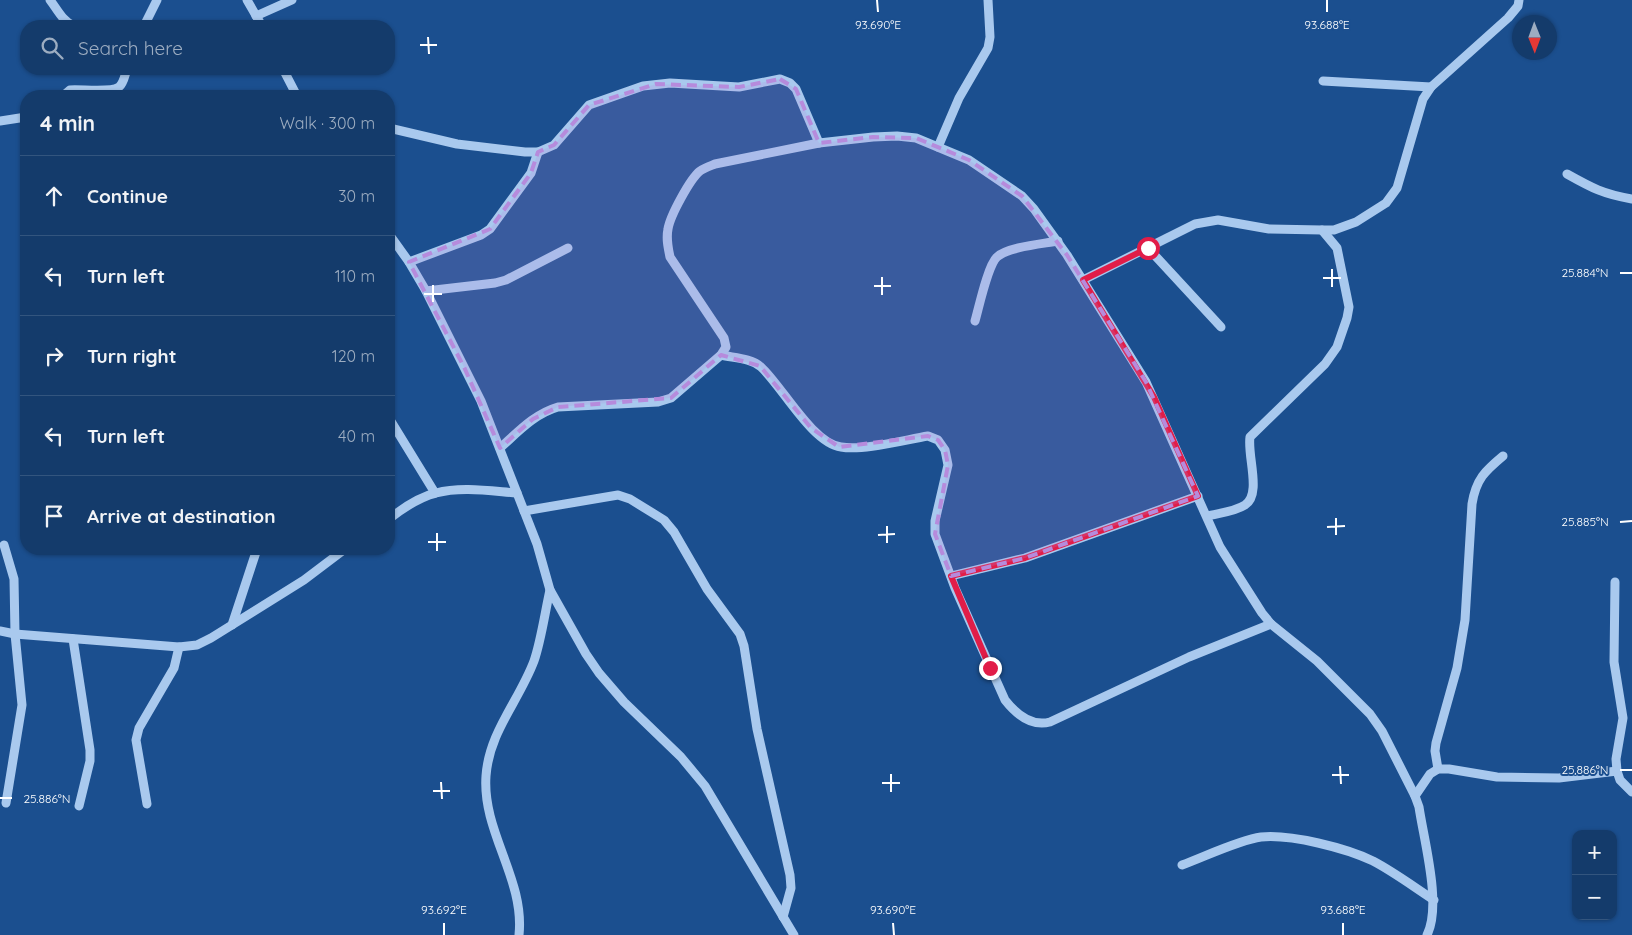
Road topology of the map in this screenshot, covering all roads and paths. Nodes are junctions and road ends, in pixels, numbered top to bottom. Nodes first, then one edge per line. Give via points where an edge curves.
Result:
1 (50, 0) edge
2 (157, 0) edge
3 (247, 0) edge
4 (292, 0) edge
5 (988, 0) edge
6 (1519, 0) edge
7 (256, 16) junction
8 (64, 20) edge
9 (147, 20) edge
10 (258, 20) edge
11 (125, 75) edge
12 (286, 75) edge
13 (1323, 81) dead end
14 (1431, 87) junction
15 (70, 90) edge
16 (111, 90) edge
17 (111, 90) edge
18 (294, 90) edge
19 (20, 117) edge
20 (0, 122) edge
21 (395, 129) edge
22 (819, 143) junction
23 (938, 147) junction
24 (538, 152) junction
25 (1568, 174) dead end
26 (1632, 199) edge
27 (1322, 230) junction
28 (1058, 241) junction
29 (395, 242) edge
30 (568, 248) dead end
31 (1148, 248) junction
32 (409, 262) junction
33 (1083, 280) junction
34 (426, 291) junction
35 (975, 320) dead end
36 (1221, 328) dead end
37 (721, 355) junction
38 (395, 428) edge
39 (500, 448) junction
40 (1503, 456) dead end
41 (435, 493) junction
42 (517, 493) junction
43 (1198, 496) junction
44 (524, 511) junction
45 (395, 514) edge
46 (1206, 516) junction
47 (4, 545) dead end
48 (255, 555) edge
49 (337, 555) edge
50 (951, 576) junction
51 (1615, 582) dead end
52 (550, 590) junction
53 (1271, 624) junction
54 (232, 625) junction
55 (0, 631) edge
56 (15, 634) junction
57 (73, 639) junction
58 (179, 647) junction
59 (1438, 769) junction
60 (1616, 771) junction
61 (1632, 792) edge
62 (1415, 796) junction
63 (6, 803) dead end
64 (146, 804) dead end
65 (79, 806) dead end
66 (1182, 865) dead end
67 (1434, 900) junction
68 (783, 917) junction
69 (520, 935) edge
70 (794, 935) edge
71 (1427, 935) edge

1 - 8 street
2 - 9 street
3 - 7 street
4 - 7 street
5 - 23 street via 988,48 959,98
6 - 14 street via 1508,18
7 - 10 street
11 - 16 street via 118,88
12 - 18 street
13 - 14 street
14 - 27 street via 1423,99 1392,197 1346,227
15 - 17 street
19 - 20 street
21 - 24 street via 457,144
22 - 23 street via 897,136 916,138
22 - 24 street via 796,89 780,79 739,87 670,83 643,86 589,105 554,145
22 - 37 street via 714,164 701,170 693,178 668,227 670,256 724,338 726,346
23 - 28 street via 969,160 1022,196
24 - 32 street via 531,173 490,229
25 - 26 street via 1595,190
27 - 31 street via 1269,229 1208,220
27 - 46 street via 1337,248 1348,307 1337,347 1325,364 1250,437 1252,498 1246,505
28 - 33 street
28 - 35 street via 1008,251 997,257 991,266
29 - 32 street
30 - 34 street via 495,284
31 - 33 street
31 - 36 street
32 - 34 street
33 - 43 street via 1154,397
34 - 39 street via 481,401
37 - 39 street via 671,398 658,402 558,407 544,411
37 - 50 street via 760,366 811,428 839,447 857,448 928,436 938,440 946,450 948,465 934,521 935,534
38 - 41 street
39 - 42 street
40 - 59 street via 1480,478 1475,488 1465,620 1457,668 1436,743
41 - 42 street via 465,490
41 - 45 street
42 - 44 street
43 - 46 street
43 - 50 street via 1025,558
44 - 52 street
44 - 68 street via 604,496 618,495 630,499 664,520 674,532 707,589 740,634 757,729 790,875
46 - 53 street via 1226,558
47 - 56 street via 14,579
48 - 54 street
49 - 54 street
50 - 53 street via 1005,700 1014,711 1041,724
51 - 60 street via 1614,662 1623,718
52 - 68 street via 599,673 705,786
52 - 69 street via 534,661 489,751 486,777 489,817 517,897
53 - 62 street via 1317,661 1370,714
54 - 58 street via 197,645
55 - 56 street
56 - 57 street
56 - 63 street via 22,705
57 - 58 street
57 - 65 street via 90,750
58 - 64 street via 174,668 139,728 136,740
59 - 60 street via 1497,777 1559,778
59 - 62 street via 1430,774
60 - 61 street
62 - 67 street
66 - 67 street via 1262,837 1304,840 1363,856
67 - 71 street via 1434,916
68 - 70 street

